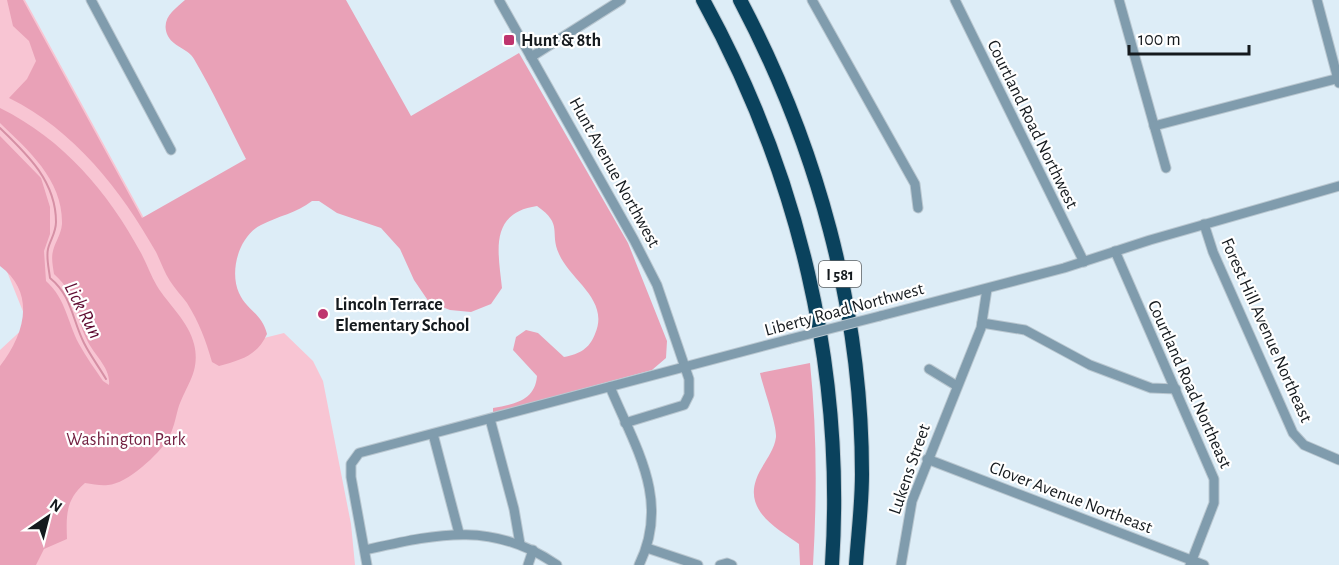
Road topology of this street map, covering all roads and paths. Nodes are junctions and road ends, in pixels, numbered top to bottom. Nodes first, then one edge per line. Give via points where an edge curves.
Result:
1 (92, 0) edge
2 (499, 0) edge
3 (621, 0) edge
4 (703, 0) edge
5 (740, 0) edge
6 (812, 0) edge
7 (955, 0) edge
8 (1119, 0) edge
9 (1317, 0) edge
10 (531, 57) junction
11 (1339, 80) edge
12 (1154, 126) junction
13 (171, 150) dead end
14 (1166, 168) dead end
15 (1339, 186) edge
16 (918, 208) dead end
17 (1204, 224) junction
18 (1115, 251) junction
19 (1084, 262) junction
20 (987, 288) junction
21 (982, 323) junction
22 (684, 368) junction
23 (929, 369) dead end
24 (957, 386) junction
25 (610, 387) junction
26 (1176, 389) junction
27 (490, 419) junction
28 (625, 423) junction
29 (433, 434) junction
30 (927, 459) junction
31 (1339, 460) edge
32 (459, 533) junction
33 (520, 544) junction
34 (647, 548) junction
35 (365, 550) junction
36 (533, 550) junction
37 (1190, 563) edge
38 (367, 565) edge
39 (528, 565) edge
40 (557, 565) edge
41 (639, 565) edge
42 (698, 565) edge
43 (720, 565) edge
44 (732, 565) edge
45 (832, 565) edge
46 (855, 565) edge
47 (901, 565) edge
48 (1204, 565) edge

1 - 13 street
2 - 10 street, Hunt Avenue Northwest
3 - 10 street
4 - 45 highway, I 581 via 739,69 768,138 807,268 831,414 835,524
5 - 46 highway, I 581 via 781,84 802,139 840,272 853,345 861,432
6 - 16 street via 915,184
7 - 19 street, Courtland Road Northwest
8 - 12 street
9 - 11 street
10 - 22 street, Hunt Avenue Northwest via 657,285
11 - 12 street
12 - 14 street
15 - 17 street, Liberty Road Northwest
17 - 18 street, Liberty Road Northwest
17 - 31 street, Forest Hill Avenue Northeast via 1293,433 1304,445
18 - 19 street, Liberty Road Northwest
18 - 26 street, Courtland Road Northeast
19 - 20 street, Liberty Road Northwest
20 - 21 street, Lukens Street
20 - 22 street, Liberty Road Northwest, bridge
21 - 24 street, Lukens Street
21 - 26 street via 1025,330 1090,365 1151,388
22 - 25 street, Liberty Road Northwest
22 - 28 street, Hunt Avenue Northwest via 690,387 684,405
23 - 24 street
24 - 30 street, Lukens Street
25 - 27 street, Liberty Road Northwest
25 - 28 street
26 - 37 street, Courtland Road Northeast via 1216,488 1214,503
27 - 29 street, Liberty Road Northwest
27 - 33 street
28 - 34 street via 647,473 652,497
29 - 32 street
29 - 35 street, Liberty Road Northwest via 355,456 351,477
30 - 37 street, Clover Avenue Northeast
30 - 47 street, Lukens Street via 907,520
32 - 33 street
32 - 35 street via 425,536
33 - 36 street
34 - 41 street
34 - 42 street
35 - 38 street
36 - 39 street
36 - 40 street
37 - 48 street, Clover Avenue Northeast
43 - 44 street

